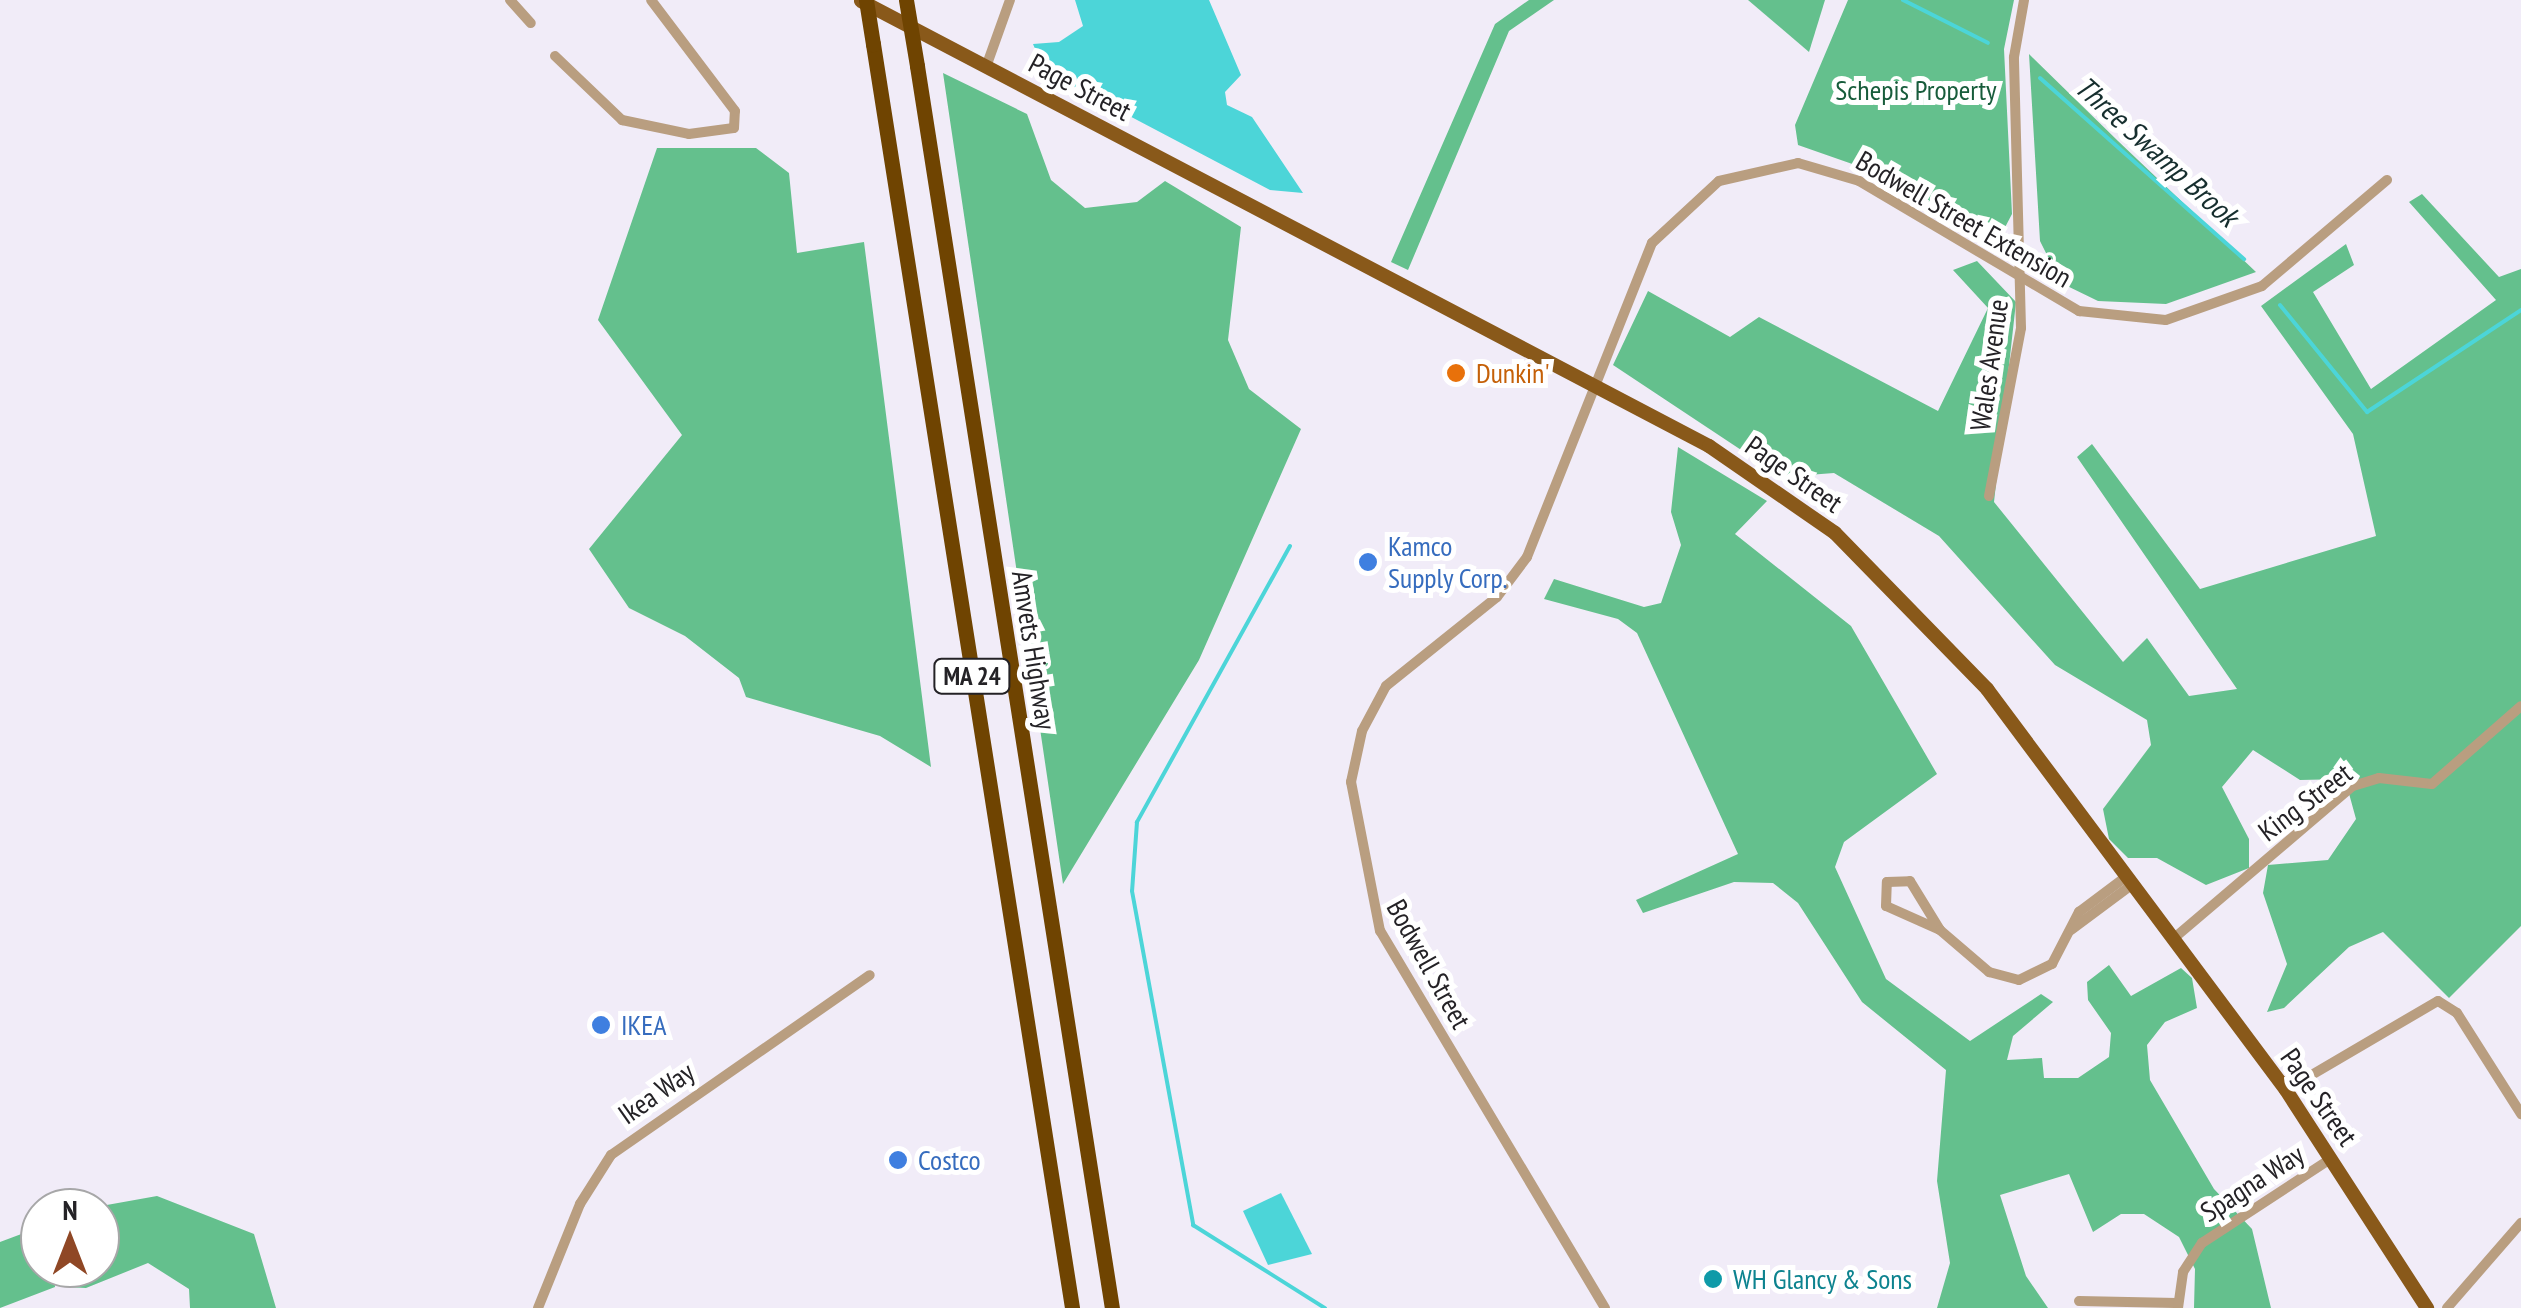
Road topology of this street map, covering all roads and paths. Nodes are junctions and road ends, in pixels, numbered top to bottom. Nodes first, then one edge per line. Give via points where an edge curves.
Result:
1 (510, 0) edge
2 (651, 0) edge
3 (863, 0) edge
4 (906, 0) edge
5 (1010, 0) edge
6 (2024, 0) edge
7 (531, 24) dead end
8 (555, 56) dead end
9 (986, 66) junction
10 (2387, 180) dead end
11 (2022, 278) junction
12 (1591, 384) junction
13 (1989, 496) dead end
14 (2521, 706) edge
15 (2130, 880) junction
16 (1922, 900) junction
17 (1904, 916) junction
18 (1940, 930) junction
19 (2174, 939) junction
20 (870, 975) dead end
21 (2286, 1090) junction
22 (2521, 1114) edge
23 (2332, 1158) junction
24 (2521, 1223) edge
25 (2079, 1301) dead end
26 (2178, 1305) edge
27 (538, 1308) edge
28 (1072, 1308) edge
29 (1112, 1308) edge
30 (1606, 1308) edge
31 (2427, 1308) edge
32 (2447, 1308) edge

1 - 7 street
2 - 8 street via 738,116 720,133 641,127 608,113
3 - 9 main road, Page Street
3 - 28 highway, MA 24, bridge
4 - 29 highway, Amvets Highway / MA 24, bridge
5 - 9 street
6 - 11 street, Wales Avenue via 2014,56
9 - 12 main road, Page Street
10 - 11 street, Bodwell Street Extension via 2262,286 2196,314 2104,318
11 - 12 street, Bodwell Street Extension via 1850,176 1766,165 1709,187 1663,228
11 - 13 street, Wales Avenue via 2013,388
12 - 15 main road, Page Street via 1748,470 1878,571 1967,664
12 - 30 street, Bodwell Street via 1522,566 1386,686 1362,731 1351,782 1380,932
14 - 19 street, King Street via 2432,784 2379,778 2353,786
15 - 18 street via 2082,909 2045,970 2011,980
15 - 19 main road, Page Street
16 - 17 street via 1920,912
16 - 17 street via 1906,879 1888,882 1883,902
16 - 18 street
17 - 18 street
19 - 21 main road, Page Street
20 - 27 street, Ikea Way via 611,1155 580,1204
21 - 22 street via 2438,1002 2456,1013
21 - 23 main road, Page Street
23 - 26 street, Spagna Way via 2202,1242
23 - 31 main road, Page Street
24 - 32 street
25 - 26 street

